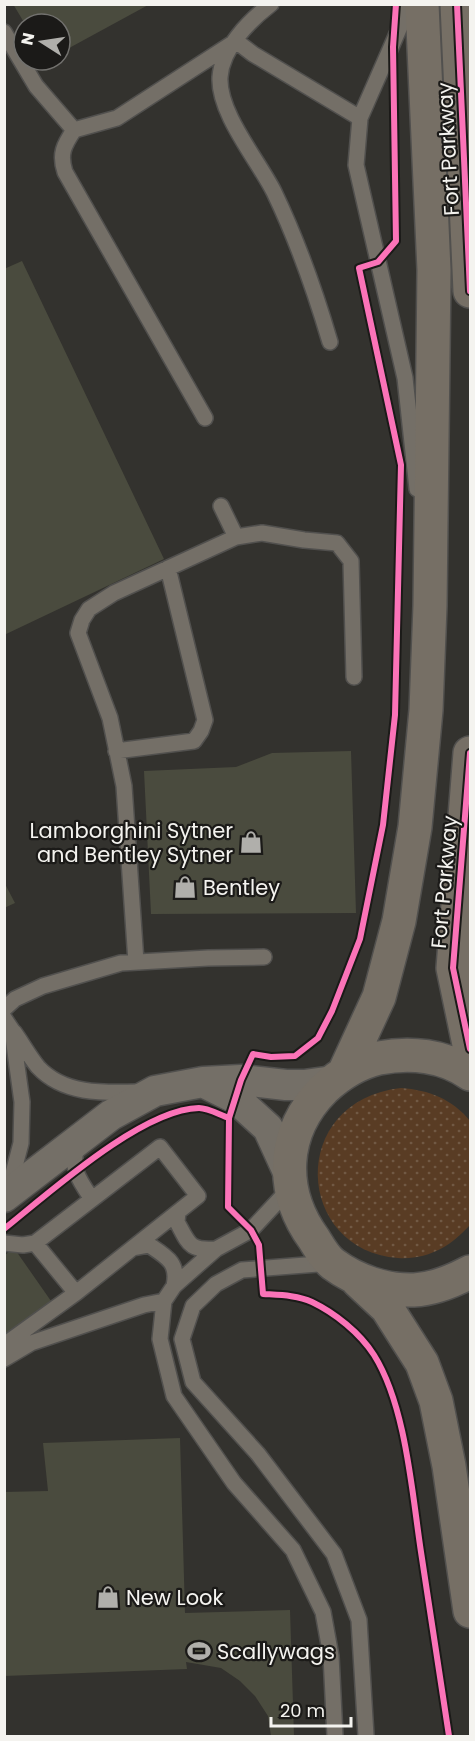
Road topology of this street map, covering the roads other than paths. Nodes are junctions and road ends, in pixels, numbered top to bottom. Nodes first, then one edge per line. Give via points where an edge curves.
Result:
1 (271, 4) edge
2 (410, 4) edge
3 (422, 4) edge
4 (457, 4) edge
5 (4, 32) edge
6 (236, 41) junction
7 (360, 118) junction
8 (74, 130) junction
9 (471, 291) edge
10 (330, 342) dead end
11 (205, 418) dead end
12 (221, 506) dead end
13 (236, 537) junction
14 (168, 568) junction
15 (430, 606) junction
16 (354, 677) dead end
17 (116, 751) junction
18 (471, 753) edge
19 (264, 957) dead end
20 (136, 962) junction
21 (4, 1009) edge
22 (8, 1024) edge
23 (471, 1049) edge
24 (471, 1074) edge
25 (338, 1077) junction
26 (203, 1082) junction
27 (155, 1091) junction
28 (80, 1138) junction
29 (290, 1181) junction
30 (6, 1196) edge
31 (92, 1199) junction
32 (178, 1212) junction
33 (35, 1242) junction
34 (4, 1243) edge
35 (133, 1248) junction
36 (216, 1249) junction
37 (342, 1270) junction
38 (471, 1272) edge
39 (174, 1286) junction
40 (76, 1293) junction
41 (164, 1301) junction
42 (4, 1345) edge
43 (4, 1359) edge
44 (471, 1611) edge
45 (335, 1737) edge
46 (366, 1737) edge

1 - 6 lane via 244,27
2 - 7 lane
3 - 15 main road, Fort Parkway via 434,270
4 - 9 main road, Fort Parkway
5 - 8 lane via 36,86
6 - 7 lane
6 - 8 lane via 117,118
6 - 10 lane via 222,66 222,96 274,192 314,286
7 - 15 lane via 356,165 405,378
8 - 11 lane via 63,146 65,172
12 - 13 lane
13 - 14 lane
13 - 16 lane via 262,533 337,543 351,561
14 - 17 lane via 90,609 78,633 110,718
14 - 17 lane via 205,720 194,741
15 - 25 main road, Fort Parkway via 426,710 415,827 399,921 379,997
17 - 20 lane via 124,786
18 - 23 main road, Fort Parkway via 453,968
19 - 20 lane
20 - 21 lane via 43,986 15,999
22 - 27 lane via 39,1068 73,1088 108,1093
22 - 30 lane via 22,1102 21,1143
24 - 25 main road, Fort Parkway via 442,1060 394,1055 353,1067
25 - 26 street via 286,1085 241,1080
25 - 29 main road, Fort Parkway via 306,1111 296,1134
26 - 27 street
26 - 29 street via 235,1098 267,1128
27 - 28 street via 111,1115
28 - 30 street
28 - 31 lane via 75,1153 76,1177
29 - 36 lane via 251,1230
29 - 37 main road, Fort Parkway via 299,1216
31 - 32 lane via 160,1147 198,1196
31 - 33 lane
32 - 35 lane
32 - 36 lane via 177,1222 191,1245 201,1250
33 - 34 lane
33 - 40 lane
35 - 39 lane via 150,1245 166,1257 173,1265
35 - 40 lane
36 - 39 lane
37 - 38 main road via 396,1289 416,1290 439,1286
37 - 44 main road, Fort Parkway via 387,1308 422,1363 436,1401 449,1466
37 - 46 lane via 242,1270 216,1284 193,1306 182,1339 193,1382 258,1454 334,1554 359,1620
39 - 41 lane
40 - 42 lane
41 - 43 lane via 31,1343
41 - 45 lane via 160,1339 174,1396 234,1483 293,1550 323,1612 331,1656

